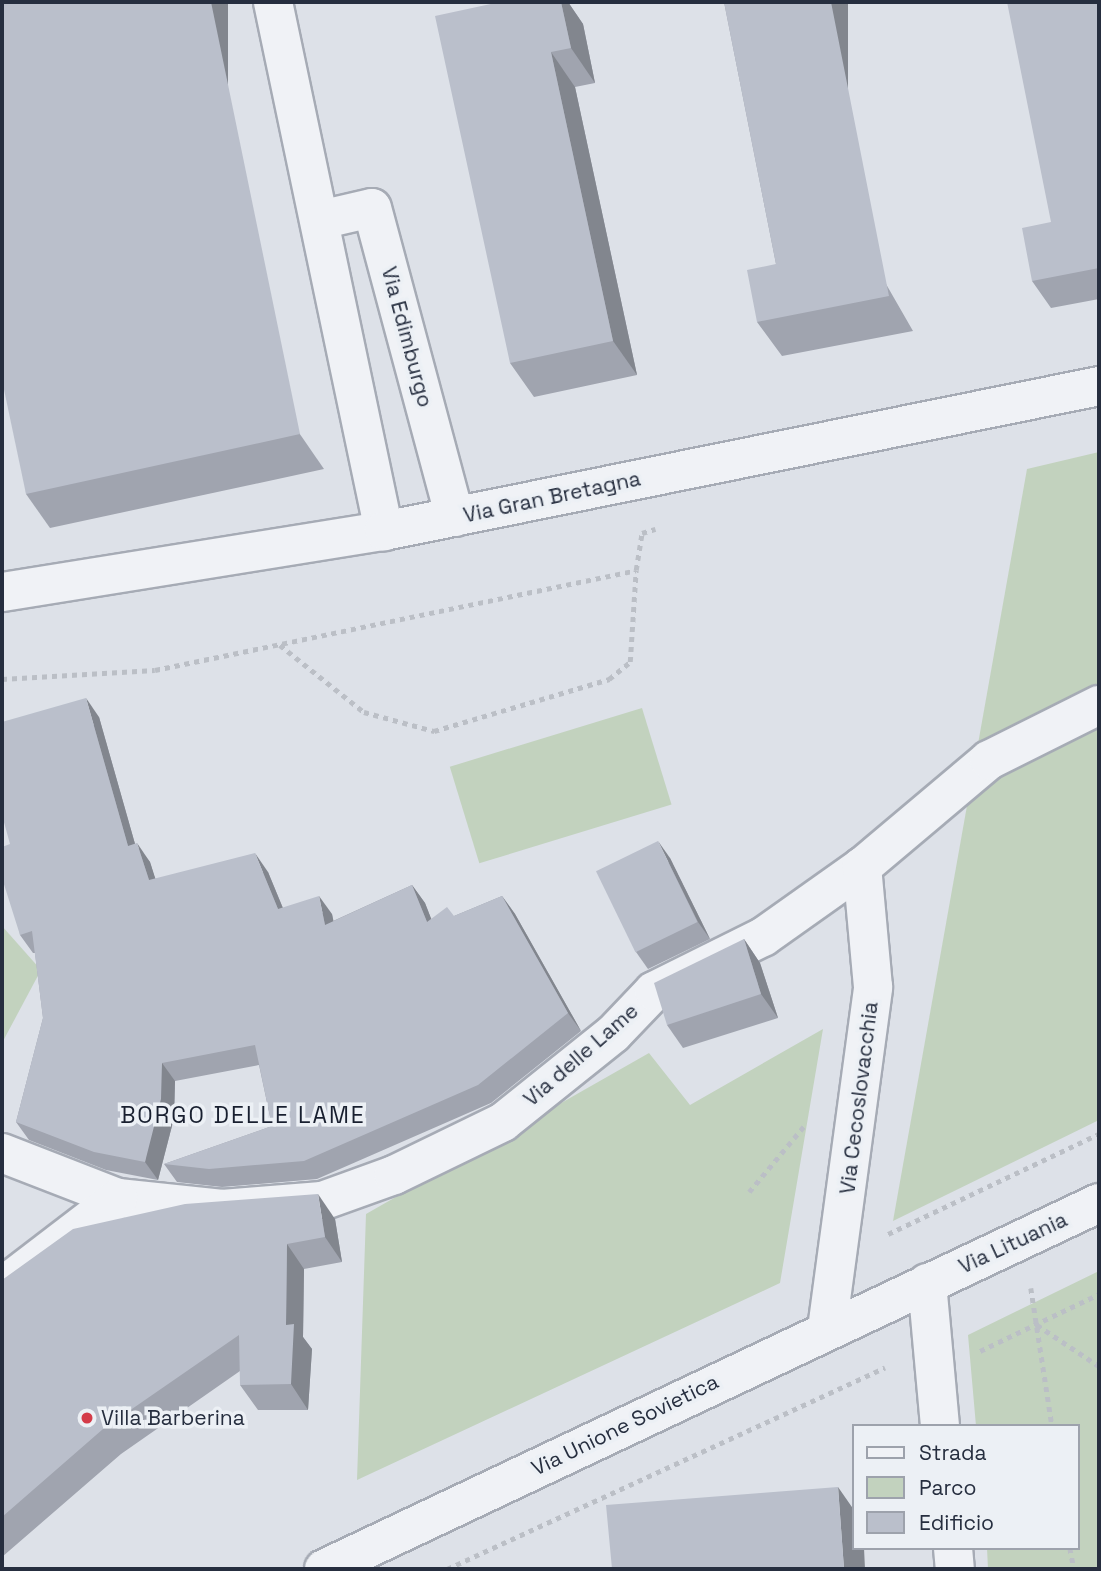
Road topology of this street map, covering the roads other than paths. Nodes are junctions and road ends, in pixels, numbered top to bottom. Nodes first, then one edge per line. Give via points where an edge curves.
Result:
1 (274, 2) edge
2 (320, 220) junction
3 (1099, 386) edge
4 (456, 517) junction
5 (384, 531) junction
6 (2, 592) edge
7 (1099, 705) edge
8 (862, 867) junction
9 (2, 1153) edge
10 (118, 1198) junction
11 (1099, 1203) edge
12 (927, 1283) junction
13 (2, 1287) edge
14 (827, 1329) junction
15 (940, 1424) edge
16 (953, 1550) edge
17 (324, 1569) edge
18 (955, 1569) edge

1 - 2 street
2 - 4 street, Via Edimburgo via 372,208
2 - 5 street
3 - 4 street, Via Gran Bretagna
4 - 5 street, Via Gran Bretagna
5 - 6 street, Via Gran Bretagna
7 - 8 street, Via delle Lame via 989,760
8 - 10 street, Via delle Lame via 763,937 654,991 612,1034 503,1122 394,1175 322,1201 234,1208
8 - 14 street, Via Cecoslovacchia via 873,987
9 - 10 street, Via delle Lame
10 - 13 street
11 - 12 street, Via Lituania
12 - 14 street, Via Unione Sovietica
12 - 15 street
14 - 17 street, Via Unione Sovietica
16 - 18 street

